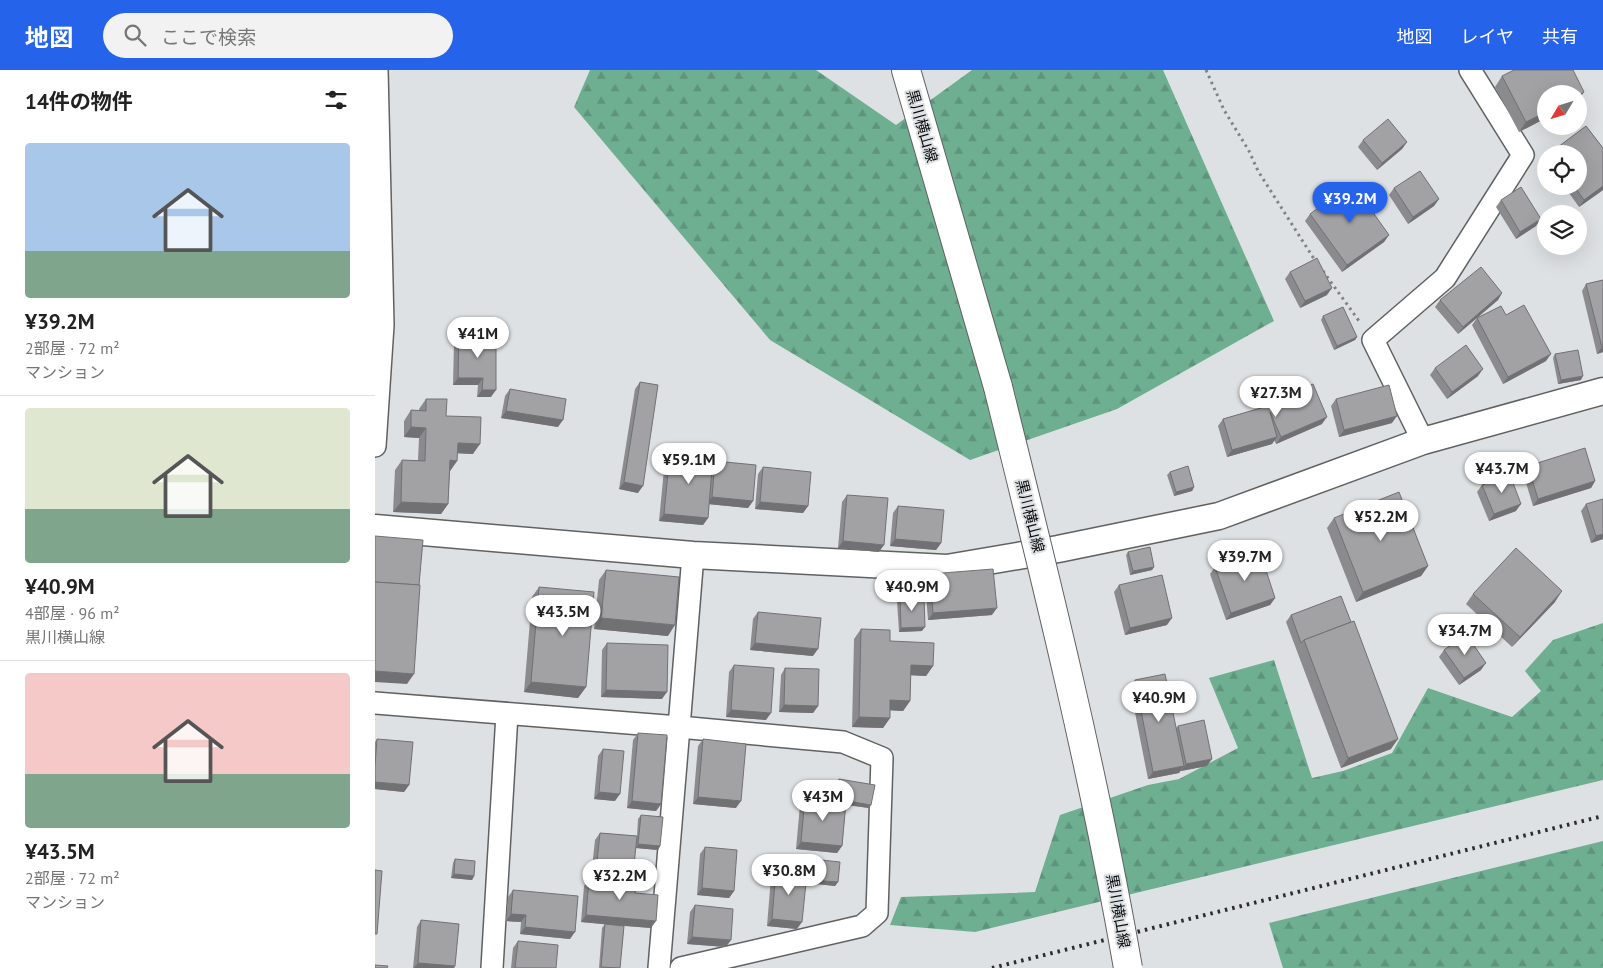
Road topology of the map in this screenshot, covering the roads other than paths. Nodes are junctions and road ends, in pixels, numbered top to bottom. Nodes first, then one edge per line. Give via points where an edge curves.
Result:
1 (377, 70) edge
2 (906, 70) edge
3 (1471, 70) edge
4 (1603, 391) edge
5 (1423, 441) junction
6 (375, 446) edge
7 (375, 528) edge
8 (693, 555) junction
9 (375, 703) edge
10 (507, 714) junction
11 (679, 727) junction
12 (492, 968) edge
13 (659, 968) edge
14 (681, 968) edge
15 (1128, 968) edge

1 - 6 street via 383,325
2 - 15 main road, 黒川横山線, bridge via 999,387 1107,850
3 - 5 street via 1523,155 1445,278 1373,340
4 - 5 street
5 - 8 street via 1219,516 947,568
7 - 8 street
8 - 11 street
9 - 10 street
10 - 11 street
10 - 12 street
11 - 13 street
11 - 14 street via 843,742 882,758 877,913 862,926

